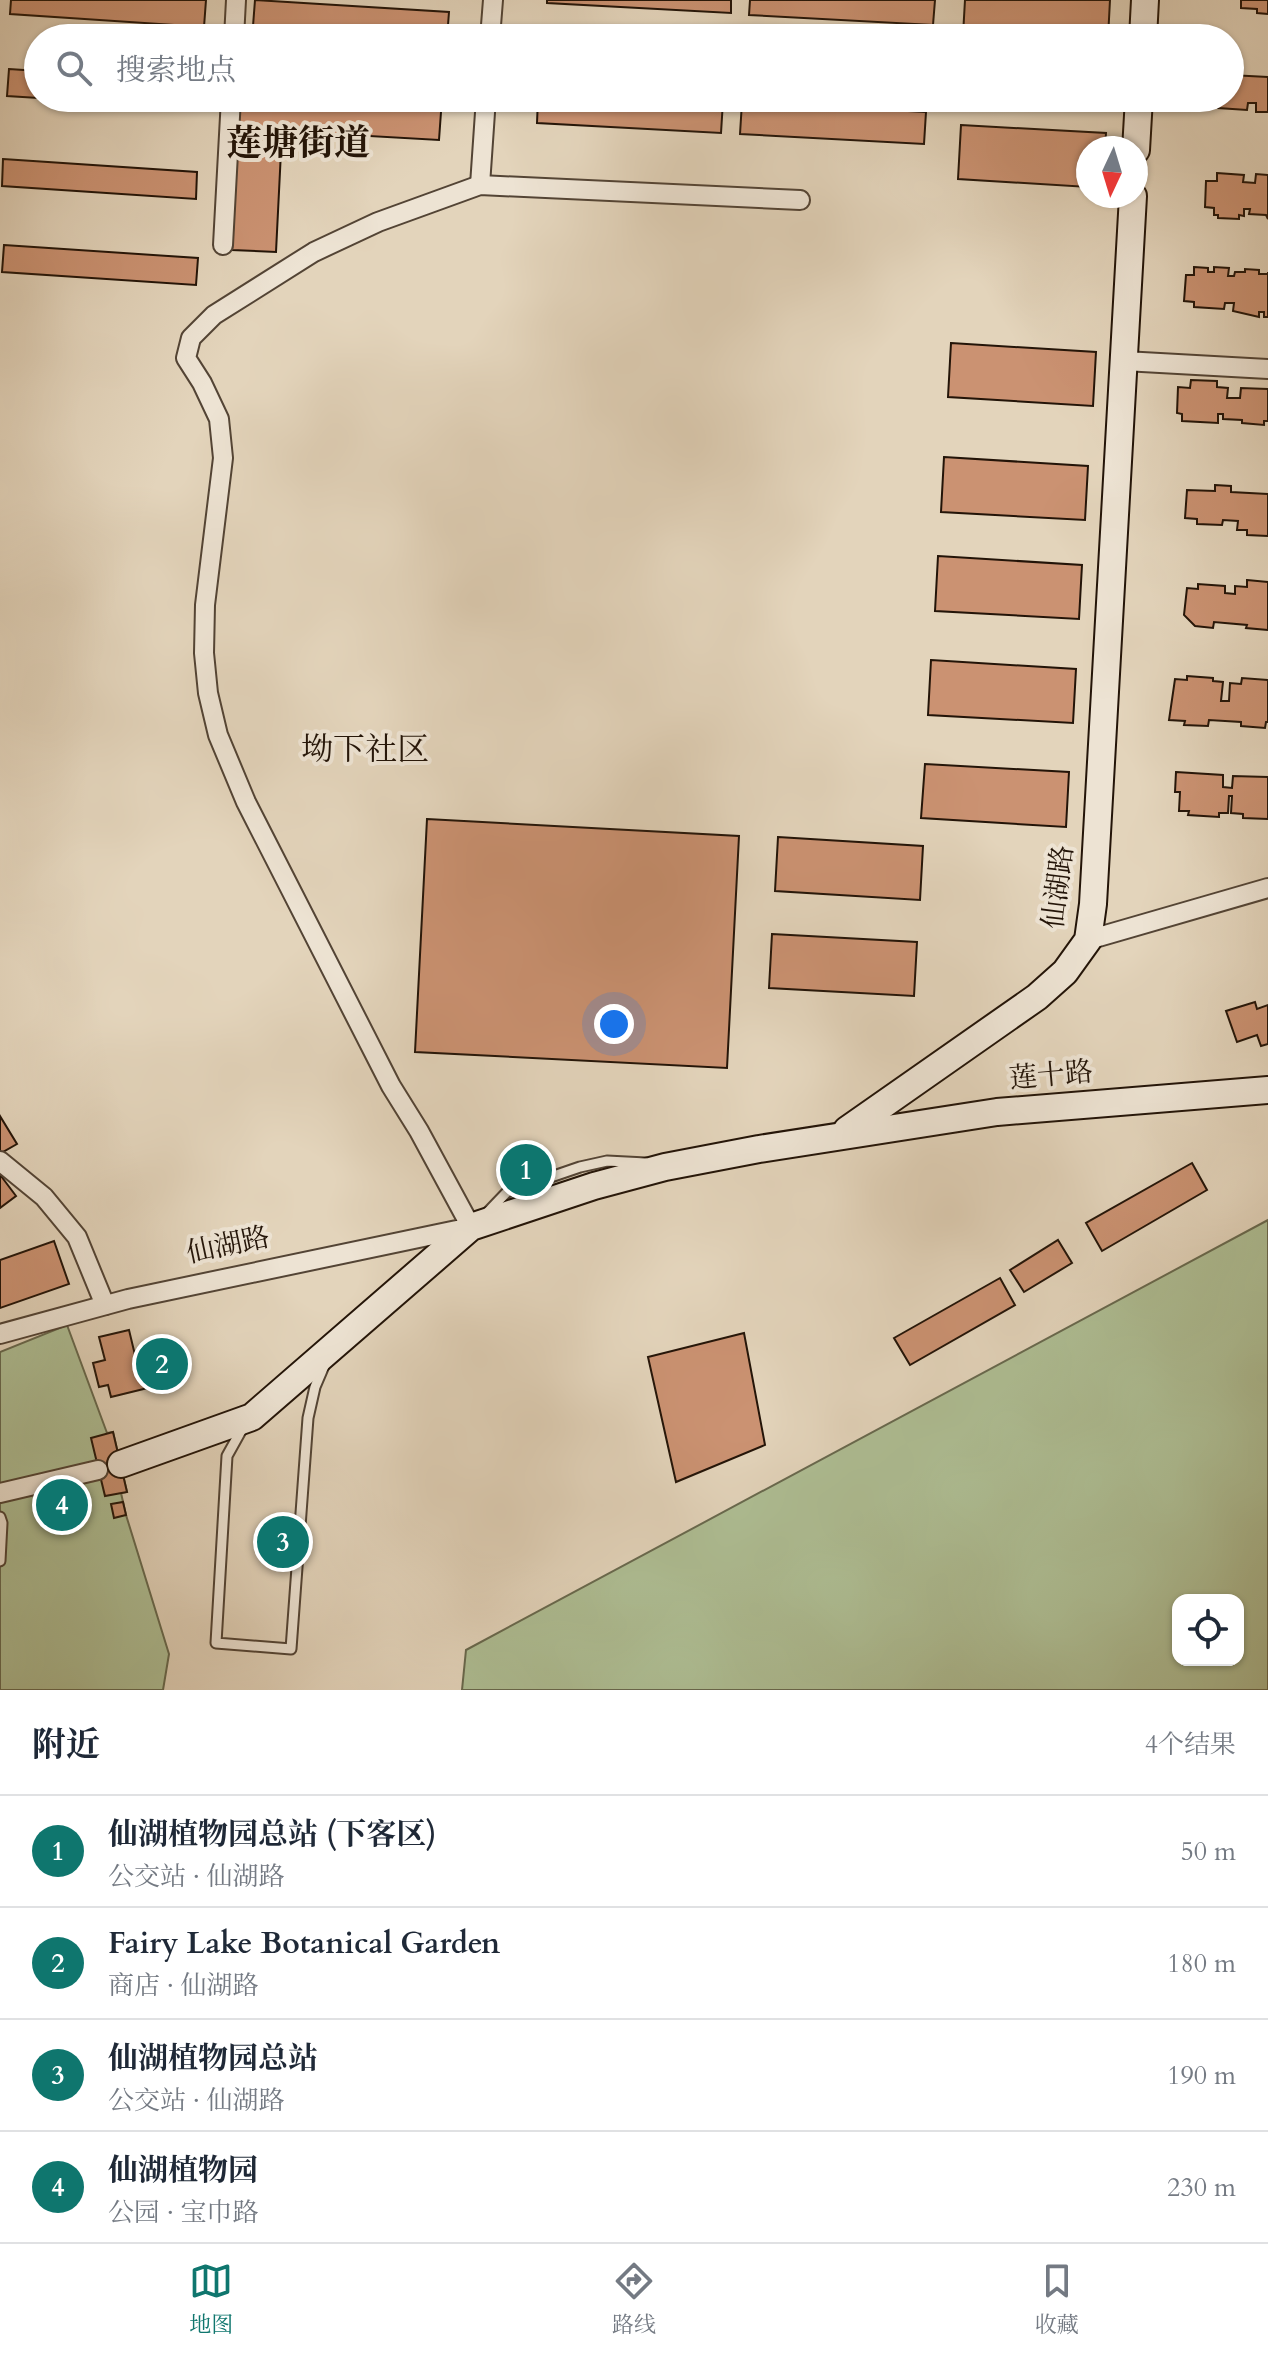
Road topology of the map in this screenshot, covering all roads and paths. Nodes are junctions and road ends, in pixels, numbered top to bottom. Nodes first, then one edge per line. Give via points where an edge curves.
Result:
1 (236, 0) edge
2 (493, 0) edge
3 (1145, 0) edge
4 (235, 24) edge
5 (491, 24) edge
6 (1144, 24) edge
7 (230, 112) edge
8 (485, 112) edge
9 (1138, 112) edge
10 (1137, 136) edge
11 (480, 185) junction
12 (800, 200) dead end
13 (1132, 208) edge
14 (223, 245) dead end
15 (1124, 361) junction
16 (1268, 369) edge
17 (1268, 888) edge
18 (1088, 940) junction
19 (1268, 1090) edge
20 (841, 1134) junction
21 (0, 1161) edge
22 (471, 1227) junction
23 (105, 1305) junction
24 (0, 1334) edge
25 (333, 1347) junction
26 (252, 1417) junction
27 (110, 1467) joint
28 (0, 1493) edge
29 (0, 1517) edge
30 (0, 1561) edge

1 - 4 street
2 - 5 street
3 - 6 street
7 - 14 street
8 - 11 street
9 - 10 street
11 - 12 street
11 - 22 street via 314,252 214,315 191,338 186,358 219,419 223,458 204,653 218,735 246,802 391,1086
13 - 15 street, 仙湖路
15 - 16 street
15 - 18 street, 仙湖路
17 - 18 street
18 - 20 street, 仙湖路 via 1065,972 1037,997
19 - 20 street, 莲十路 via 997,1112
20 - 22 street, 仙湖路 via 665,1167
21 - 23 street via 44,1197 77,1237
22 - 23 street, 仙湖路
22 - 25 street, 仙湖路
23 - 24 street, 仙湖路
25 - 26 street, 仙湖路
25 - 26 lane via 308,1418 291,1649 216,1643 227,1456
26 - 27 street, 仙湖路
27 - 28 street
29 - 30 lane

